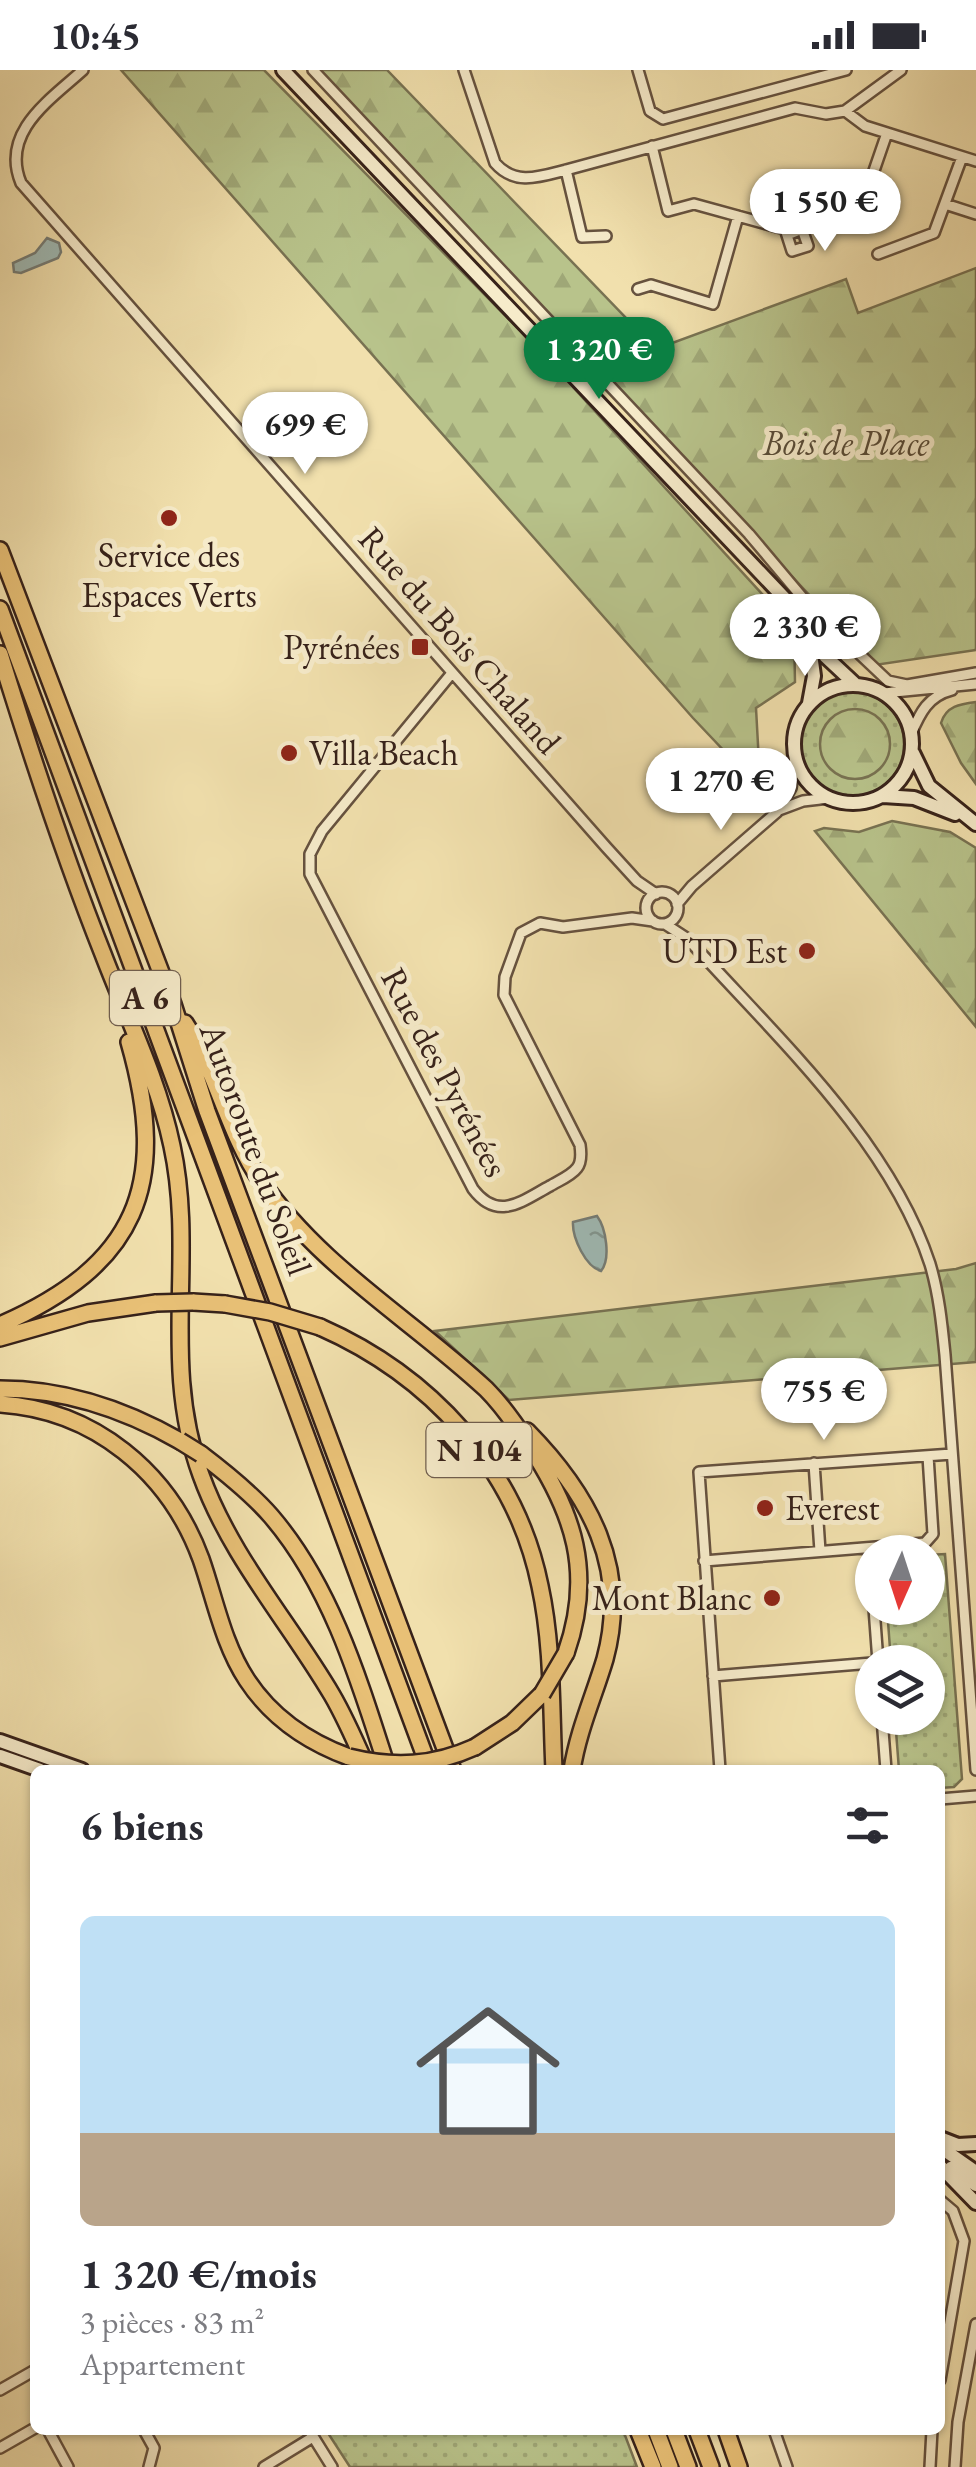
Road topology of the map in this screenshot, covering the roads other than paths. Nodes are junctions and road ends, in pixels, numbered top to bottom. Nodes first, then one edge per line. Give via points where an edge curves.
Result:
1 (83, 70) edge
2 (284, 70) edge
3 (313, 70) edge
4 (464, 70) edge
5 (638, 70) edge
6 (846, 70) edge
7 (901, 70) edge
8 (845, 111) junction
9 (887, 133) junction
10 (652, 146) junction
11 (962, 157) junction
12 (976, 161) edge
13 (566, 170) junction
14 (945, 204) junction
15 (874, 212) dead end
16 (976, 214) edge
17 (738, 216) junction
18 (786, 234) dead end
19 (606, 236) dead end
20 (878, 254) dead end
21 (638, 289) dead end
22 (0, 550) edge
23 (0, 608) edge
24 (806, 627) junction
25 (0, 654) edge
26 (452, 673) junction
27 (976, 673) edge
28 (856, 685) junction
29 (972, 685) edge
30 (884, 694) junction
31 (808, 704) junction
32 (912, 741) junction
33 (795, 759) junction
34 (880, 796) junction
35 (829, 798) junction
36 (777, 812) junction
37 (976, 825) edge
38 (637, 881) junction
39 (692, 886) junction
40 (661, 893) junction
41 (647, 904) junction
42 (677, 910) junction
43 (632, 918) junction
44 (653, 921) junction
45 (665, 924) junction
46 (688, 939) junction
47 (102, 952) junction
48 (173, 1004) junction
49 (0, 1325) edge
50 (0, 1338) edge
51 (0, 1389) edge
52 (499, 1402) junction
53 (0, 1404) edge
54 (952, 1454) junction
55 (928, 1456) junction
56 (814, 1463) junction
57 (930, 1535) edge
58 (855, 1549) edge
59 (820, 1551) junction
60 (704, 1561) junction
61 (855, 1665) edge
62 (713, 1676) junction
63 (370, 1712) junction
64 (883, 1735) edge
65 (0, 1742) edge
66 (0, 1756) edge
67 (67, 1765) edge
68 (366, 1765) edge
69 (386, 1765) edge
70 (395, 1765) edge
71 (428, 1765) edge
72 (451, 1765) edge
73 (554, 1765) edge
74 (573, 1765) edge
75 (720, 1765) edge
76 (886, 1765) edge
77 (30, 1766) edge
78 (976, 1770) edge
79 (976, 1796) edge
80 (945, 1799) edge
81 (945, 2140) edge
82 (976, 2144) edge
83 (945, 2151) edge
84 (945, 2167) edge
85 (945, 2169) edge
86 (976, 2172) edge
87 (976, 2184) edge
88 (976, 2203) edge
89 (945, 2204) edge
90 (976, 2324) edge
91 (945, 2351) edge
92 (30, 2373) edge
93 (0, 2390) edge
94 (30, 2431) edge
95 (51, 2435) edge
96 (147, 2435) edge
97 (310, 2435) edge
98 (312, 2435) edge
99 (640, 2435) edge
100 (658, 2435) edge
101 (676, 2435) edge
102 (699, 2435) edge
103 (728, 2435) edge
104 (776, 2435) edge
105 (932, 2435) edge
106 (0, 2448) edge
107 (68, 2467) edge
108 (149, 2467) edge
109 (264, 2467) edge
110 (332, 2467) edge
111 (652, 2467) edge
112 (670, 2467) edge
113 (688, 2467) edge
114 (711, 2467) edge
115 (740, 2467) edge
116 (788, 2467) edge
117 (930, 2467) edge
118 (956, 2467) edge

1 - 26 street, Rue du Bois Chaland via 20,128 12,158 21,183
2 - 24 main road
3 - 27 street via 812,608 888,681 907,685
4 - 13 street via 494,163 504,174 532,178
5 - 6 street via 650,111 663,119
7 - 8 street
8 - 9 street
8 - 10 street via 779,110
9 - 11 street
9 - 15 street via 867,192
10 - 13 street
10 - 17 street via 668,211 694,204
11 - 12 street
11 - 14 street
13 - 19 street via 582,236
14 - 16 street
14 - 20 street via 934,233
17 - 18 street
17 - 21 street via 713,304 651,286
22 - 48 highway, Autoroute du Soleil / A 6
23 - 71 highway, Autoroute du Soleil / A 6
24 - 28 main road via 824,656
24 - 31 main road via 814,676
25 - 47 highway
26 - 38 street, Rue du Bois Chaland
26 - 43 street, Rue des Pyrénées via 322,831 310,854 310,874 473,1189 490,1205 514,1204 568,1176 581,1158 504,994 516,942 540,924 575,927
28 - 30 main road
28 - 31 main road
29 - 30 street
29 - 32 street via 930,701
30 - 32 main road via 902,712
31 - 33 main road via 796,726
32 - 34 main road via 900,779
32 - 37 main road via 930,786
33 - 35 main road via 808,784
33 - 36 street via 791,788
34 - 35 main road via 852,803
34 - 37 main road via 924,801
35 - 36 street
36 - 39 street
38 - 40 street, Rue du Bois Chaland
38 - 41 street, Rue du Bois Chaland
39 - 40 street
39 - 42 street
40 - 41 street, Rue des Pyrénées
40 - 42 street, Rue du Bois Chaland
41 - 43 street, Rue des Pyrénées
41 - 44 street, Rue du Bois Chaland
42 - 45 street
42 - 46 street, Rue du Bois Chaland
43 - 44 street, Rue des Pyrénées
44 - 45 street, Rue des Pyrénées
45 - 46 street, Rue des Pyrénées
46 - 54 street via 854,1126 912,1220 940,1310
47 - 49 highway via 143,1102 142,1183 124,1230 98,1265 53,1300
47 - 68 highway via 174,1152 180,1381 200,1474 228,1533 333,1697
48 - 52 highway via 198,1042 246,1159 282,1209
48 - 72 highway, Autoroute du Soleil / A 6
50 - 73 highway, N 104, bridge via 88,1313 156,1303 225,1304 320,1327 428,1394 470,1437 528,1539 548,1639
51 - 63 highway, bridge via 48,1392 121,1412 201,1454 260,1504 306,1564
52 - 53 highway, bridge via 550,1478 572,1529 580,1593 575,1626 542,1694 512,1723 475,1747 412,1765 350,1757 285,1723 247,1680 192,1537 152,1475 87,1427
52 - 74 highway via 572,1481 609,1562 610,1637
54 - 55 street
54 - 78 street
55 - 56 street
55 - 57 street
56 - 59 street
56 - 60 street via 698,1472
58 - 59 street
59 - 60 street
60 - 62 street
61 - 62 street
62 - 75 street
63 - 69 highway
63 - 70 highway
64 - 76 street
65 - 67 main road
66 - 77 main road
79 - 80 street
81 - 82 main road
83 - 86 main road
84 - 87 main road
85 - 88 main road
89 - 91 street via 964,2241
90 - 118 street
92 - 93 street
94 - 106 street
95 - 107 street
96 - 108 street via 154,2448
97 - 109 street
98 - 110 street
99 - 111 highway
100 - 112 highway
101 - 113 highway
102 - 114 highway
103 - 115 highway
104 - 116 street
105 - 117 street

